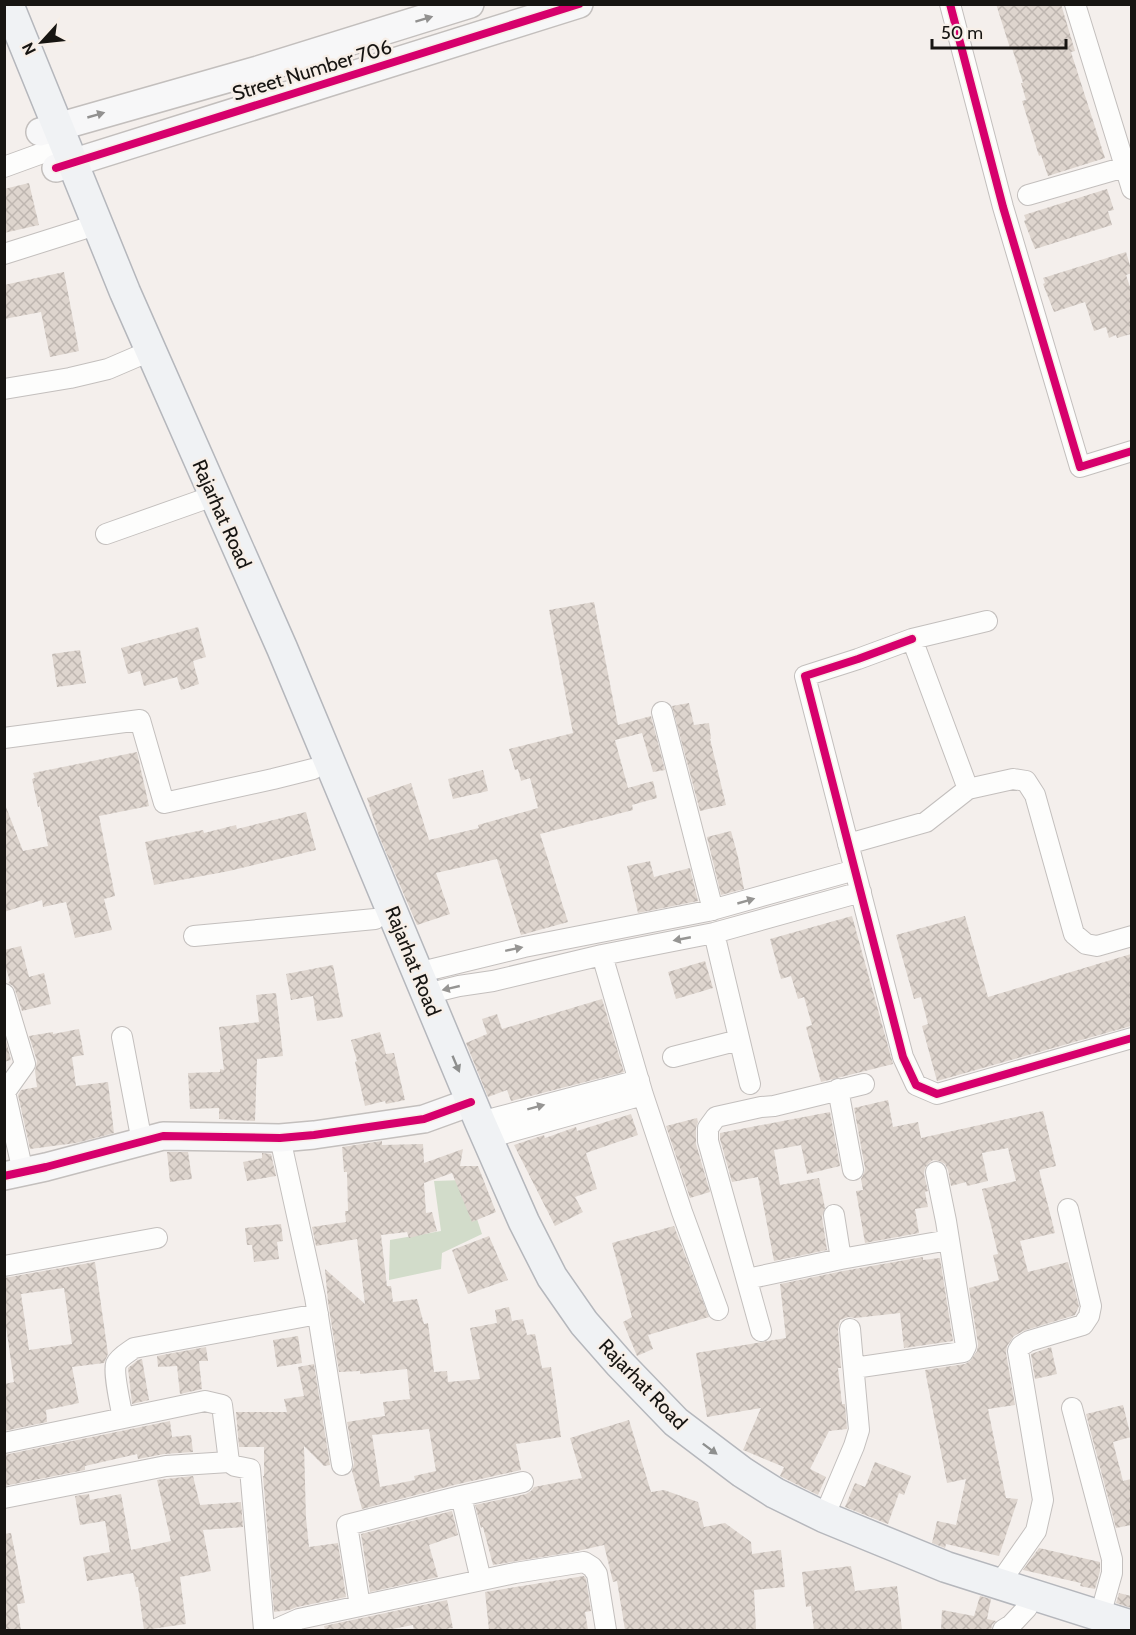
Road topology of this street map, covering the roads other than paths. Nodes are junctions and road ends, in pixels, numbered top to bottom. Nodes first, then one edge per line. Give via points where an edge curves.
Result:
1 (8, 4) edge
2 (470, 4) edge
3 (579, 4) edge
4 (950, 4) edge
5 (1075, 4) edge
6 (525, 13) edge
7 (4, 46) edge
8 (55, 148) junction
9 (1128, 166) edge
10 (4, 167) edge
11 (1131, 189) edge
12 (1028, 195) dead end
13 (83, 229) junction
14 (4, 254) edge
15 (145, 353) junction
16 (4, 389) edge
17 (1131, 451) edge
18 (202, 500) junction
19 (106, 534) dead end
20 (987, 621) dead end
21 (912, 639) junction
22 (662, 712) dead end
23 (4, 738) edge
24 (313, 769) junction
25 (968, 789) junction
26 (848, 844) junction
27 (855, 870) junction
28 (861, 892) junction
29 (713, 910) junction
30 (375, 919) junction
31 (714, 933) junction
32 (194, 936) dead end
33 (1131, 936) edge
34 (487, 955) junction
35 (602, 955) junction
36 (493, 981) junction
37 (421, 984) junction
38 (4, 994) edge
39 (122, 1037) dead end
40 (1131, 1038) edge
41 (739, 1040) junction
42 (673, 1058) dead end
43 (750, 1084) dead end
44 (864, 1084) dead end
45 (641, 1088) junction
46 (838, 1089) junction
47 (473, 1117) junction
48 (280, 1138) junction
49 (142, 1142) junction
50 (853, 1170) dead end
51 (936, 1172) dead end
52 (14, 1174) edge
53 (1068, 1209) dead end
54 (834, 1215) dead end
55 (157, 1238) dead end
56 (949, 1240) junction
57 (841, 1259) junction
58 (4, 1266) edge
59 (747, 1279) junction
60 (718, 1310) dead end
61 (318, 1314) junction
62 (850, 1329) dead end
63 (761, 1331) dead end
64 (854, 1368) junction
65 (1072, 1408) dead end
66 (123, 1418) junction
67 (4, 1443) edge
68 (229, 1462) junction
69 (342, 1465) dead end
70 (524, 1482) dead end
71 (461, 1496) junction
72 (4, 1498) edge
73 (824, 1517) junction
74 (481, 1580) junction
75 (999, 1584) junction
76 (360, 1606) junction
77 (1027, 1608) junction
78 (1098, 1623) edge
79 (1131, 1626) edge
80 (264, 1630) edge
81 (274, 1630) edge
82 (606, 1630) edge
83 (1003, 1630) edge

1 - 8 main road, Rajarhat Road
8 -> 2 street via 258,69
3 - 6 street, Street Number 706
4 - 17 street via 1080,467
5 - 9 street
6 - 8 street, Street Number 706
7 - 8 main road, Rajarhat Road
8 - 10 street
8 - 13 main road, Rajarhat Road
8 - 15 main road, Rajarhat Road via 125,292
9 - 11 street
9 - 12 street
13 - 14 street
13 - 15 main road, Rajarhat Road
15 - 16 street via 108,369
15 - 18 main road, Rajarhat Road
15 - 37 main road, Rajarhat Road via 282,648
18 - 19 street
18 - 24 main road, Rajarhat Road
20 - 21 street
21 - 25 street
21 - 26 street via 805,676
22 - 29 street
23 - 24 street via 140,720 164,802
24 - 30 main road, Rajarhat Road
25 - 26 street via 926,822
25 - 33 street via 1013,779 1026,781 1035,795 1074,933 1086,945 1097,946
26 - 27 street
27 - 28 street
29 -> 27 street
28 - 31 street
28 - 40 street via 903,1057 916,1086 937,1094
34 -> 29 street
30 - 32 street
30 - 47 main road, Rajarhat Road via 413,1012
31 -> 35 street
31 - 41 street
34 - 36 street
34 - 37 street
35 - 36 street
35 - 45 street
36 -> 37 street via 459,986
37 -> 47 main road, Rajarhat Road
38 - 52 street via 25,1064 5,1092
39 - 49 street
41 - 42 street
41 - 43 street
44 - 46 street
45 - 47 street
45 - 60 street
46 - 50 street
46 - 59 street via 716,1118 708,1128 708,1141
47 - 48 street via 424,1119
47 -> 73 main road, Rajarhat Road via 552,1277 584,1323 676,1422 742,1472
47 - 77 main road, Rajarhat Road via 515,1244 541,1289 568,1328 652,1426 716,1478 778,1517 854,1549
48 - 49 street via 163,1136
48 - 61 street
49 - 52 street
51 - 56 street
53 - 75 street via 1091,1306 1083,1324 1029,1341 1018,1351 1043,1500 1036,1531
54 - 57 street
55 - 58 street
56 - 57 street
56 - 64 street via 966,1346 963,1352
57 - 59 street
59 - 63 street
61 - 66 street via 134,1348 116,1364
61 - 69 street
62 - 64 street
64 - 73 street via 860,1430
65 - 78 street via 1112,1559
66 - 67 street
66 - 68 street via 205,1401 222,1405
68 - 72 street via 166,1466
68 - 80 street via 250,1469
70 - 71 street
71 - 74 street
71 - 76 street via 347,1525
73 - 75 main road, Rajarhat Road via 946,1567
74 - 76 street
74 - 82 street via 584,1562 597,1575
75 - 78 main road, Rajarhat Road
76 - 81 street via 299,1619
77 - 78 main road, Rajarhat Road
77 - 83 street
78 - 79 main road, Rajarhat Road

